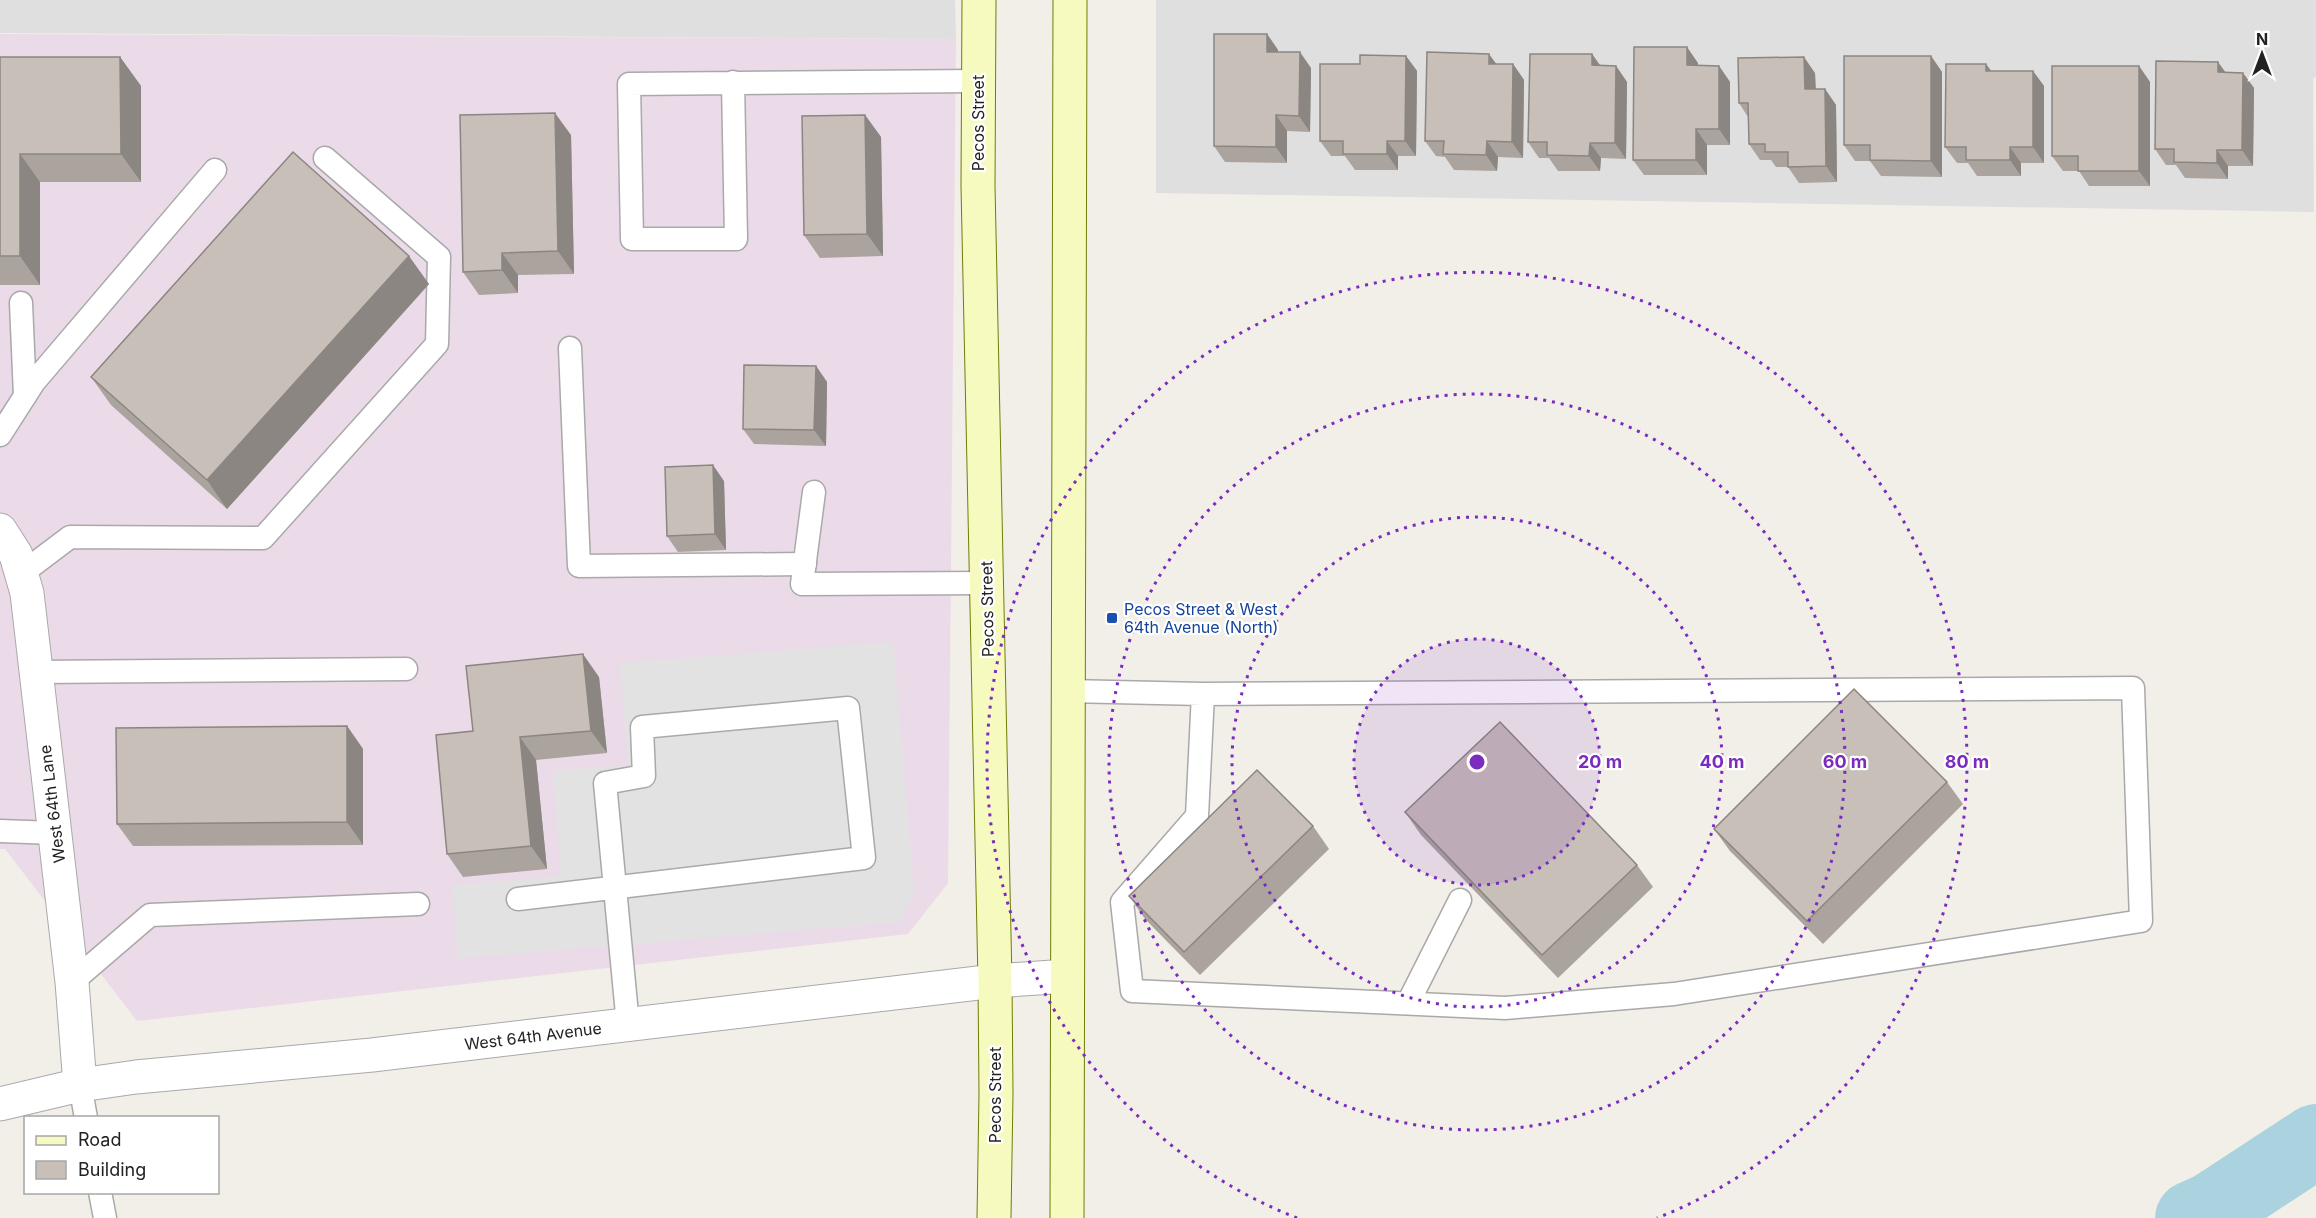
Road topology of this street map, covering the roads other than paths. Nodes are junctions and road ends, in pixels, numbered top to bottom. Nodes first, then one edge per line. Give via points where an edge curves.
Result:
1 (979, 0) edge
2 (1070, 0) edge
3 (978, 81) junction
4 (733, 82) junction
5 (325, 158) dead end
6 (215, 170) dead end
7 (21, 303) dead end
8 (570, 348) dead end
9 (25, 396) junction
10 (4, 422) edge
11 (814, 492) dead end
12 (0, 530) edge
13 (805, 564) junction
14 (21, 574) junction
15 (986, 583) junction
16 (406, 669) dead end
17 (36, 672) junction
18 (1067, 691) junction
19 (1203, 694) junction
20 (0, 831) edge
21 (55, 833) junction
22 (615, 887) junction
23 (518, 899) dead end
24 (1460, 900) edge
25 (418, 904) dead end
26 (1067, 976) junction
27 (995, 981) junction
28 (72, 982) junction
29 (1408, 1003) junction
30 (628, 1025) junction
31 (80, 1085) junction
32 (0, 1104) edge
33 (86, 1116) edge
34 (100, 1194) edge
35 (105, 1218) edge
36 (994, 1218) edge
37 (1067, 1218) edge

1 - 3 main road, Pecos Street
2 - 18 main road
3 - 4 lane
3 - 15 main road, Pecos Street
4 - 4 lane via 629,84 632,239 736,239
5 - 14 lane via 439,257 437,344 263,538 70,537
6 - 9 lane
7 - 9 lane
8 - 13 lane via 579,566
9 - 10 lane
11 - 13 lane
12 - 14 street, West 64th Lane via 16,555
13 - 15 lane via 802,584
14 - 17 street, West 64th Lane via 27,593
15 - 27 main road, Pecos Street
16 - 17 lane
17 - 21 street, West 64th Lane
18 - 19 lane
18 - 26 main road
19 - 29 lane via 1197,816 1122,902 1132,992
19 - 29 lane via 2133,688 2141,921 1674,994 1505,1008
20 - 21 lane
21 - 28 street, West 64th Lane
22 - 22 lane via 605,783 644,776 642,727 848,708 864,858
22 - 23 lane
22 - 30 lane
24 - 29 lane
25 - 28 lane via 150,915
26 - 27 street, West 64th Avenue
26 - 37 main road
27 - 30 street, West 64th Avenue
27 - 36 main road, Pecos Street
28 - 31 street, West 64th Lane
30 - 31 street, West 64th Avenue
31 - 32 street, West 64th Avenue
31 - 33 lane
34 - 35 lane

